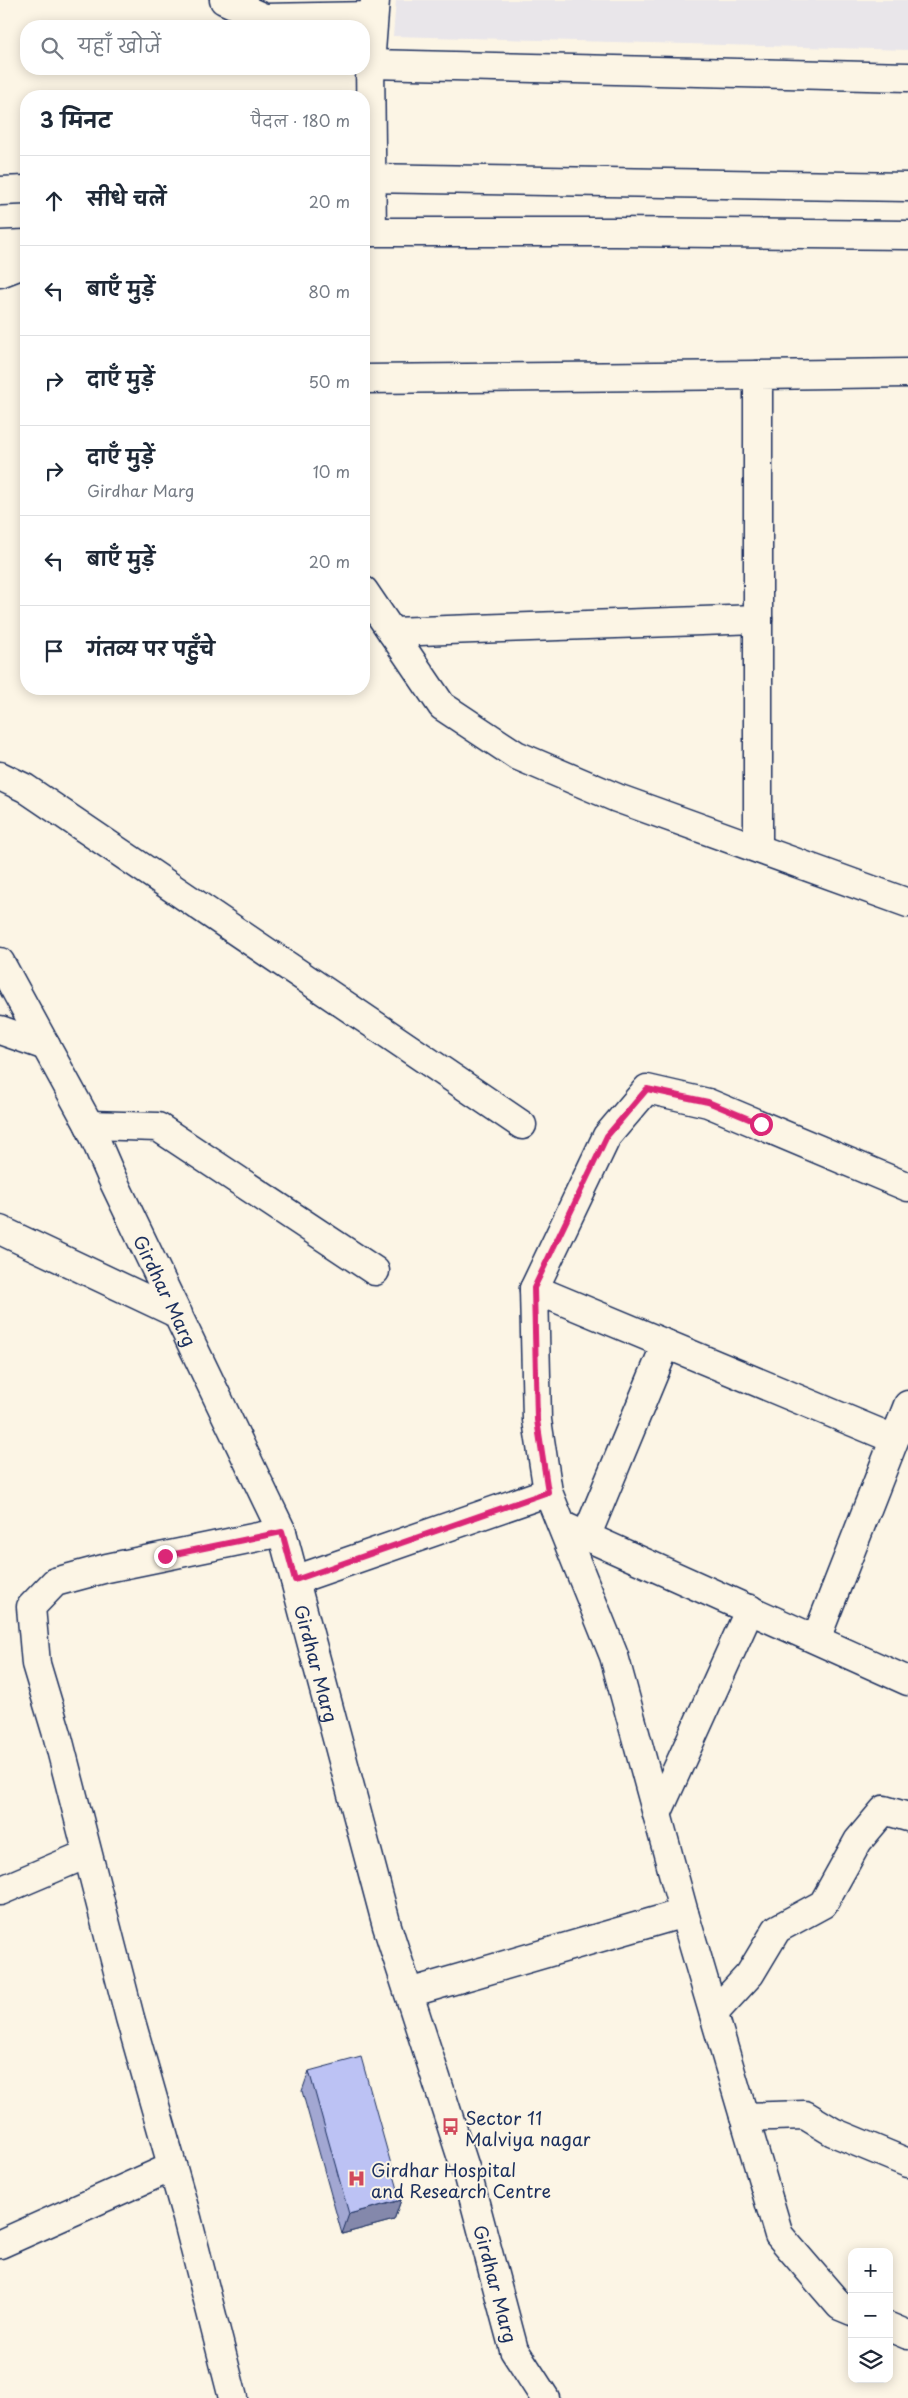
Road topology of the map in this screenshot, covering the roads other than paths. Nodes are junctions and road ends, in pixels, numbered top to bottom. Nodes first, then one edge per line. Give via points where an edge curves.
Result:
1 (224, 0) edge
2 (374, 8) edge
3 (370, 64) joint
4 (370, 75) edge
5 (908, 77) edge
6 (370, 90) edge
7 (370, 178) edge
8 (908, 186) edge
9 (20, 190) edge
10 (0, 192) edge
11 (370, 232) edge
12 (908, 235) edge
13 (20, 244) edge
14 (0, 245) edge
15 (20, 265) edge
16 (0, 273) edge
17 (908, 373) edge
18 (758, 375) junction
19 (370, 378) edge
20 (370, 600) edge
21 (758, 619) junction
22 (392, 632) junction
23 (0, 776) edge
24 (758, 848) junction
25 (908, 903) edge
26 (0, 962) edge
27 (0, 1030) edge
28 (46, 1046) junction
29 (89, 1125) junction
30 (522, 1125) dead end
31 (908, 1187) edge
32 (0, 1230) edge
33 (375, 1270) dead end
34 (534, 1288) junction
35 (178, 1314) junction
36 (666, 1344) junction
37 (908, 1404) edge
38 (894, 1439) junction
39 (548, 1492) junction
40 (282, 1532) junction
41 (574, 1532) junction
42 (295, 1580) junction
43 (750, 1609) junction
44 (816, 1639) junction
45 (908, 1681) edge
46 (657, 1814) junction
47 (908, 1817) edge
48 (87, 1854) junction
49 (0, 1891) edge
50 (684, 1914) junction
51 (409, 1993) junction
52 (714, 2013) junction
53 (744, 2117) junction
54 (905, 2155) edge
55 (172, 2167) junction
56 (0, 2244) edge
57 (848, 2309) edge
58 (893, 2329) edge
59 (908, 2335) edge
60 (233, 2398) edge
61 (545, 2398) edge

1 - 2 street via 264,18
2 - 3 street
3 - 5 street
4 - 6 street
7 - 8 street
9 - 10 street
11 - 12 street
13 - 14 street
15 - 16 street
17 - 18 street
18 - 19 street
18 - 21 street
20 - 22 street
21 - 22 street
21 - 24 street
22 - 24 street via 442,706 516,755 617,798
23 - 30 street via 25,788
24 - 25 street
26 - 28 street, Girdhar Marg
27 - 28 street
28 - 29 street, Girdhar Marg
29 - 33 street via 158,1127
29 - 35 street, Girdhar Marg
31 - 34 street via 708,1102 647,1089 607,1136
32 - 35 street
34 - 36 street
34 - 39 street via 537,1420
35 - 40 street, Girdhar Marg
36 - 38 street
36 - 41 street
37 - 38 street
38 - 44 street
39 - 41 street
39 - 42 street
40 - 42 street, Girdhar Marg
40 - 48 street via 55,1582 31,1607 36,1664
41 - 43 street
41 - 46 street via 614,1656
42 - 51 street, Girdhar Marg
43 - 44 street
43 - 46 street
44 - 45 street
46 - 50 street
47 - 52 street via 884,1810 858,1840 823,1904 777,1929 750,1974
48 - 49 street
48 - 55 street
50 - 51 street
50 - 52 street
51 - 61 street, Girdhar Marg via 468,2177 514,2350
52 - 53 street
53 - 54 street via 804,2115 833,2132
53 - 57 street via 778,2235 840,2306
55 - 56 street
55 - 60 street
58 - 59 street

